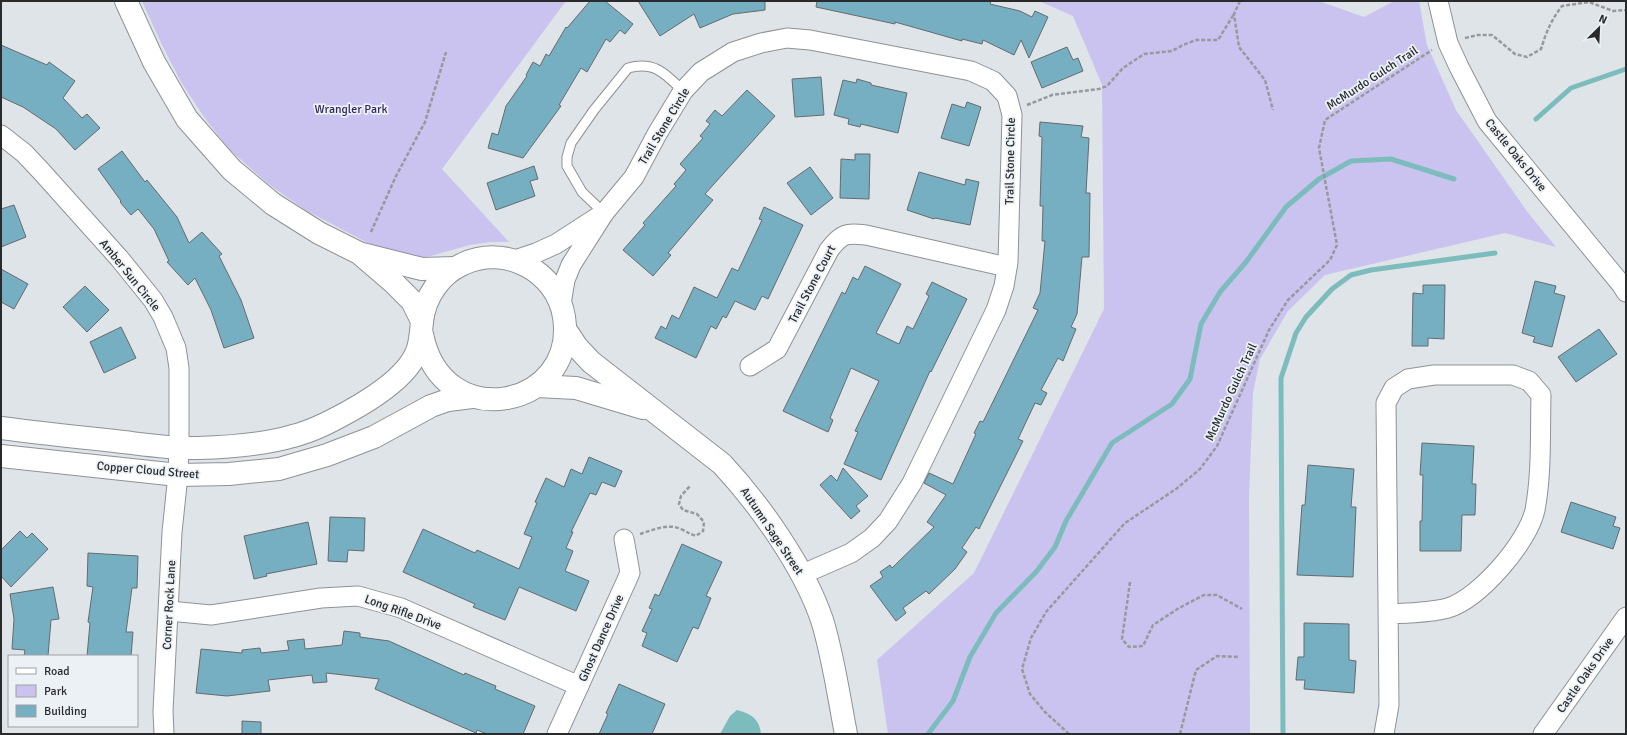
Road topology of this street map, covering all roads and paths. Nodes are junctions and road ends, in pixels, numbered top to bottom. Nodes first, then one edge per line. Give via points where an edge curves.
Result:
1 (126, 1) edge
2 (1240, 1) edge
3 (1438, 1) edge
4 (1626, 10) edge
5 (1234, 14) junction
6 (1461, 39) dead end
7 (1433, 49) dead end
8 (446, 52) dead end
9 (683, 91) junction
10 (1026, 105) dead end
11 (1272, 110) dead end
12 (1, 135) edge
13 (604, 213) junction
14 (371, 232) dead end
15 (359, 253) junction
16 (514, 260) junction
17 (1007, 267) junction
18 (455, 268) junction
19 (1626, 292) edge
20 (561, 304) junction
21 (422, 328) junction
22 (565, 329) junction
23 (750, 366) dead end
24 (537, 386) junction
25 (472, 396) junction
26 (654, 412) junction
27 (1, 428) edge
28 (179, 448) junction
29 (1, 456) edge
30 (178, 475) junction
31 (690, 486) dead end
32 (624, 539) joint
33 (803, 574) junction
34 (1130, 582) dead end
35 (1242, 609) dead end
36 (169, 611) junction
37 (1388, 614) junction
38 (1626, 617) edge
39 (1238, 657) dead end
40 (579, 686) junction
41 (164, 734) edge
42 (557, 734) edge
43 (846, 734) edge
44 (1069, 734) edge
45 (1180, 734) edge
46 (1384, 734) edge
47 (1543, 734) edge

1 - 15 street via 154,62 187,119 232,170 273,204 319,233
2 - 5 path
3 - 19 street, Castle Oaks Drive via 1448,43 1487,121
4 - 6 path via 1613,11 1589,2 1562,6 1552,18 1541,49 1528,57 1515,54 1492,36 1478,35
5 - 10 path via 1218,40 1196,40 1172,51 1144,54 1123,68 1107,86 1052,95
5 - 11 path via 1239,47 1265,80
7 - 44 path, McMurdo Gulch Trail via 1325,120 1319,148 1338,245 1330,260 1288,300 1269,330 1217,446 1200,469 1176,489 1125,523 1046,612 1030,638 1022,669 1030,694
8 - 14 path via 425,122 396,176
9 - 13 street, Trail Stone Circle via 634,177
9 - 13 lane via 664,73 649,65 628,68 571,143 567,166 571,175 582,192
9 - 17 street, Trail Stone Circle via 701,72 733,52 787,38 810,40 971,71 992,81 1007,96 1012,115
12 - 28 street, Amber Sun Circle via 24,153 119,258 153,300 163,317 176,348 179,368
13 - 16 street, Trail Stone Circle via 556,244 536,254
13 - 20 street, Trail Stone Circle via 571,265 565,280
15 - 18 street via 422,269
15 - 21 street via 412,302
16 - 18 street via 483,258
16 - 20 street via 530,266 543,276 554,289
17 - 23 street, Trail Stone Court via 848,233 836,241 829,250 778,349
17 - 33 street, Trail Stone Circle via 996,310 912,483 888,521 872,538 851,553
18 - 21 street via 442,278 432,291
20 - 22 street
21 - 25 street via 424,347 438,373 459,391
21 - 28 street, Copper Cloud Street via 419,348 406,369 369,401 322,426 294,436 261,443
22 - 24 street via 564,345 558,360
22 - 26 street, Autumn Sage Street via 591,362
24 - 25 street via 513,398 499,400
24 - 26 street, Autumn Sage Street via 576,388
25 - 30 street, Copper Cloud Street via 431,406 374,437 327,456 280,469
26 - 33 street, Autumn Sage Street via 704,449 740,483
27 - 28 street, Copper Cloud Street
28 - 30 street, Amber Sun Circle
29 - 30 street, Copper Cloud Street
30 - 36 street, Corner Rock Lane via 172,532
31 - 32 path via 681,496 679,504 683,510 697,514 704,522 703,531 696,536 666,526
32 - 40 street, Ghost Dance Drive via 630,573
33 - 43 street, Autumn Sage Street via 822,620
34 - 35 path via 1122,639 1129,647 1143,646 1153,625 1204,595 1217,595
36 - 40 street, Long Rifle Drive via 211,615 321,598 358,596 401,608
36 - 41 street, Corner Rock Lane
37 - 37 street via 1386,403 1394,388 1408,379 1434,375 1513,375 1529,381 1541,395 1540,477 1534,512 1521,542 1501,568 1478,591 1450,607 1428,612
37 - 46 street via 1389,705
38 - 47 street, Castle Oaks Drive
39 - 45 path via 1217,656 1196,670
40 - 42 street, Ghost Dance Drive

